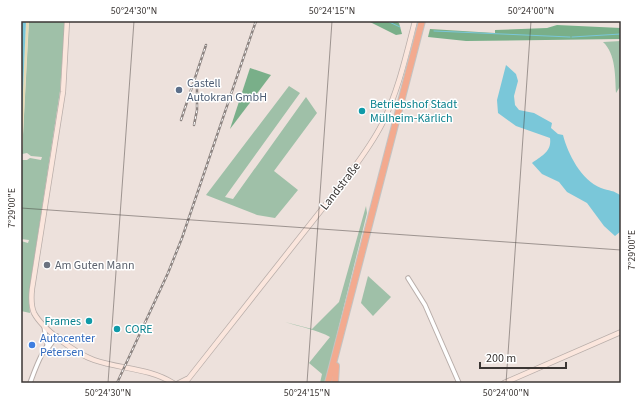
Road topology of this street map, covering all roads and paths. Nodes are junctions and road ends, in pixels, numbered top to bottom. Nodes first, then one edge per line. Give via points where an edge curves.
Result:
1 (67, 21) edge
2 (415, 21) edge
3 (422, 21) edge
4 (426, 21) edge
5 (408, 278) dead end
6 (44, 326) junction
7 (621, 332) edge
8 (57, 336) junction
9 (46, 348) junction
10 (336, 366) junction
11 (161, 377) junction
12 (189, 381) edge
13 (30, 383) edge
14 (167, 383) edge
15 (173, 383) edge
16 (179, 383) edge
17 (185, 383) edge
18 (328, 383) edge
19 (332, 383) edge
20 (335, 383) edge
21 (459, 383) edge
22 (504, 383) edge

1 - 6 street via 63,92 31,297 34,312
2 - 12 street, Landstraße via 394,96 375,137
3 - 18 highway
4 - 10 highway
5 - 21 street via 425,305
6 - 8 street
6 - 9 street
7 - 22 street
8 - 9 street
8 - 11 street via 93,360 146,371
9 - 13 street
10 - 19 highway
10 - 20 highway
11 - 14 street
11 - 15 street
12 - 16 street
12 - 17 street, Landstraße

